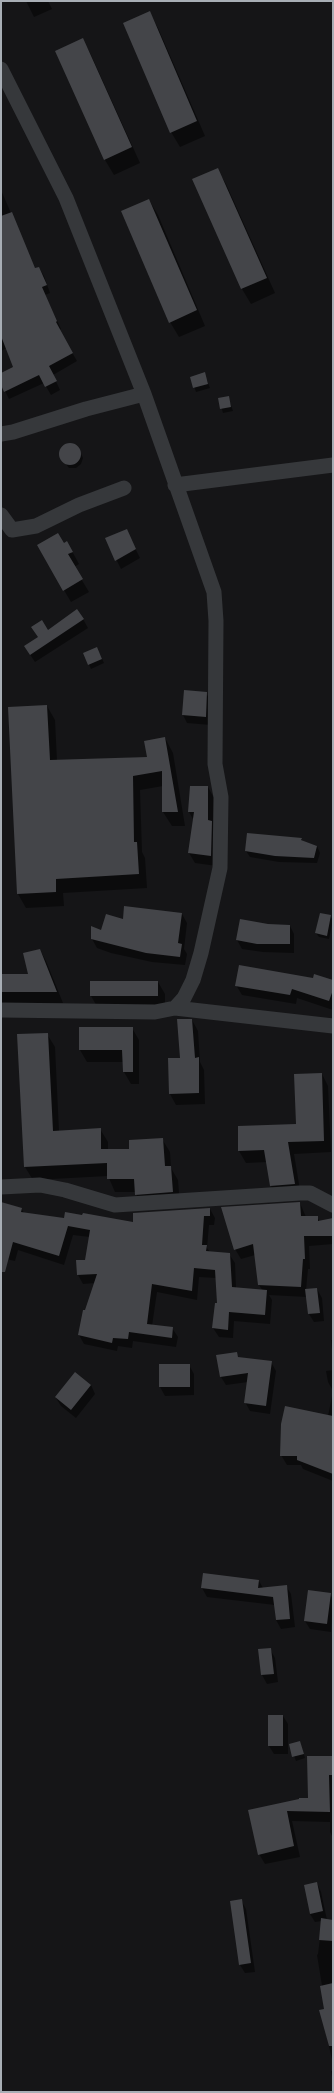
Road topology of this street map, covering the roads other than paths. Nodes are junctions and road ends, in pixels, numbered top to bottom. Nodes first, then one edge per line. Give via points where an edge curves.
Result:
1 (1, 68) edge
2 (144, 394) junction
3 (1, 434) edge
4 (333, 464) edge
5 (175, 485) junction
6 (124, 488) dead end
7 (1, 515) edge
8 (175, 1008) junction
9 (1, 1010) edge
10 (333, 1026) edge
11 (1, 1187) edge
12 (333, 1205) edge

1 - 2 street via 66,198
2 - 3 street
2 - 5 street
4 - 5 street
5 - 8 street via 214,592 215,764 221,796 220,868 193,980 184,998
6 - 7 street via 79,505 36,526 12,530
8 - 9 street via 155,1012
8 - 10 street
11 - 12 street via 40,1185 115,1205 300,1193 310,1193

